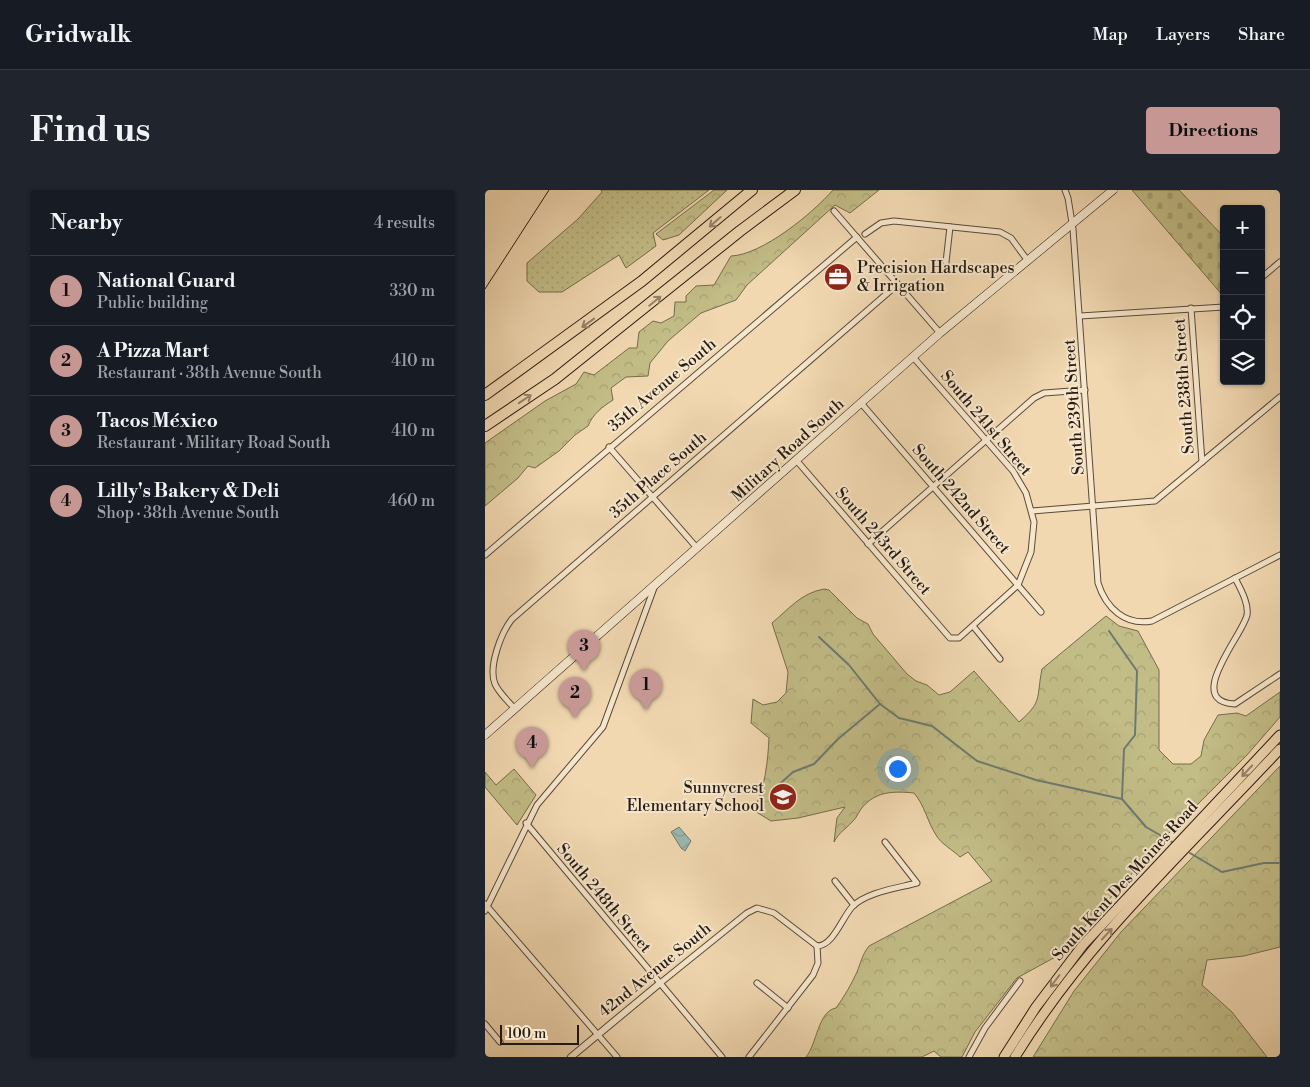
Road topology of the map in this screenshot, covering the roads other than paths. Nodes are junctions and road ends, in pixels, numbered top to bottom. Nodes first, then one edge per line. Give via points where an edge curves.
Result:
1 (752, 190) edge
2 (785, 190) edge
3 (795, 190) edge
4 (1065, 190) edge
5 (1113, 190) edge
6 (834, 211) dead end
7 (1072, 224) junction
8 (950, 227) junction
9 (740, 231) junction
10 (865, 234) dead end
11 (857, 237) junction
12 (1028, 261) junction
13 (1280, 262) edge
14 (945, 271) dead end
15 (1265, 275) edge
16 (898, 284) junction
17 (1220, 307) edge
18 (1191, 308) junction
19 (1080, 316) junction
20 (940, 333) junction
21 (913, 357) junction
22 (1085, 390) junction
23 (485, 395) edge
24 (1280, 397) edge
25 (861, 404) junction
26 (485, 426) edge
27 (987, 441) junction
28 (609, 447) junction
29 (797, 461) junction
30 (1202, 462) junction
31 (934, 487) junction
32 (652, 497) junction
33 (1094, 506) junction
34 (1032, 510) junction
35 (869, 544) junction
36 (697, 548) junction
37 (485, 555) edge
38 (1280, 555) edge
39 (1235, 578) junction
40 (1018, 585) junction
41 (655, 586) junction
42 (1041, 612) dead end
43 (973, 626) junction
44 (1001, 659) dead end
45 (1280, 674) edge
46 (515, 709) junction
47 (485, 735) edge
48 (1280, 735) edge
49 (1280, 749) edge
50 (526, 823) junction
51 (885, 842) dead end
52 (835, 881) dead end
53 (854, 905) junction
54 (486, 907) edge
55 (817, 946) junction
56 (1020, 981) dead end
57 (757, 983) dead end
58 (659, 984) junction
59 (788, 1008) junction
60 (485, 1024) edge
61 (597, 1034) junction
62 (500, 1042) dead end
63 (571, 1057) edge
64 (617, 1057) edge
65 (722, 1057) edge
66 (749, 1057) edge
67 (969, 1057) edge
68 (1004, 1057) edge
69 (1015, 1057) edge

1 -> 23 highway via 634,287
2 - 9 highway
3 - 9 highway
4 - 7 street, South 239th Street
5 - 7 main road, Military Road South
6 - 11 street
7 - 12 main road, Military Road South
7 - 19 street, South 239th Street
8 - 10 street via 887,221
8 - 12 street via 1003,233 1013,240
8 - 14 street
26 -> 9 highway via 555,379
11 - 16 street
11 - 28 street, 35th Avenue South
12 - 20 main road, Military Road South
13 - 15 street
16 - 20 street
16 - 32 street, 35th Place South
17 - 18 street
18 - 19 street
18 - 30 street, South 238th Street
19 - 22 street, South 239th Street
20 - 21 main road, Military Road South
21 - 25 main road, Military Road South
21 - 27 street, South 241st Street
22 - 27 street via 1039,395
22 - 33 street, South 239th Street
24 - 30 street
25 - 29 main road, Military Road South
25 - 31 street, South 242nd Street
27 - 31 street
27 - 34 street, South 241st Street via 1018,477
28 - 32 street
28 - 37 street, 35th Avenue South
29 - 35 street, South 243rd Street
29 - 36 main road, Military Road South
30 - 33 street via 1155,501
31 - 35 street
31 - 40 street, South 242nd Street
32 - 36 street
32 - 46 street, 35th Place South via 505,627 493,678
33 - 34 street
33 - 39 street, South 239th Street via 1098,583 1106,602 1121,616 1131,621 1152,621
34 - 40 street via 1033,543
35 - 43 street, South 243rd Street via 950,638 957,639
36 - 41 main road, Military Road South
38 - 39 street
39 - 45 street via 1247,616 1214,679 1215,692 1222,700 1235,704
40 - 42 street, South 242nd Street
40 - 43 street
41 - 46 main road, Military Road South
41 - 50 street via 603,727 537,805
43 - 44 street
46 - 47 main road, Military Road South
48 -> 68 highway, South Kent Des Moines Road via 1083,945 1036,1006
69 -> 49 highway, South Kent Des Moines Road via 1048,1005 1084,959
50 - 54 street
50 - 58 street, South 248th Street
51 - 53 street via 917,883 875,895
52 - 53 street
53 - 55 street via 829,940
54 - 61 street
55 - 58 street, 42nd Avenue South via 774,912 757,908
55 - 59 street via 817,969
56 - 67 street via 985,1028
57 - 59 street
58 - 61 street, 42nd Avenue South
58 - 65 street, South 248th Street
59 - 66 street
60 - 62 street
61 - 63 street, 42nd Avenue South
61 - 64 street

